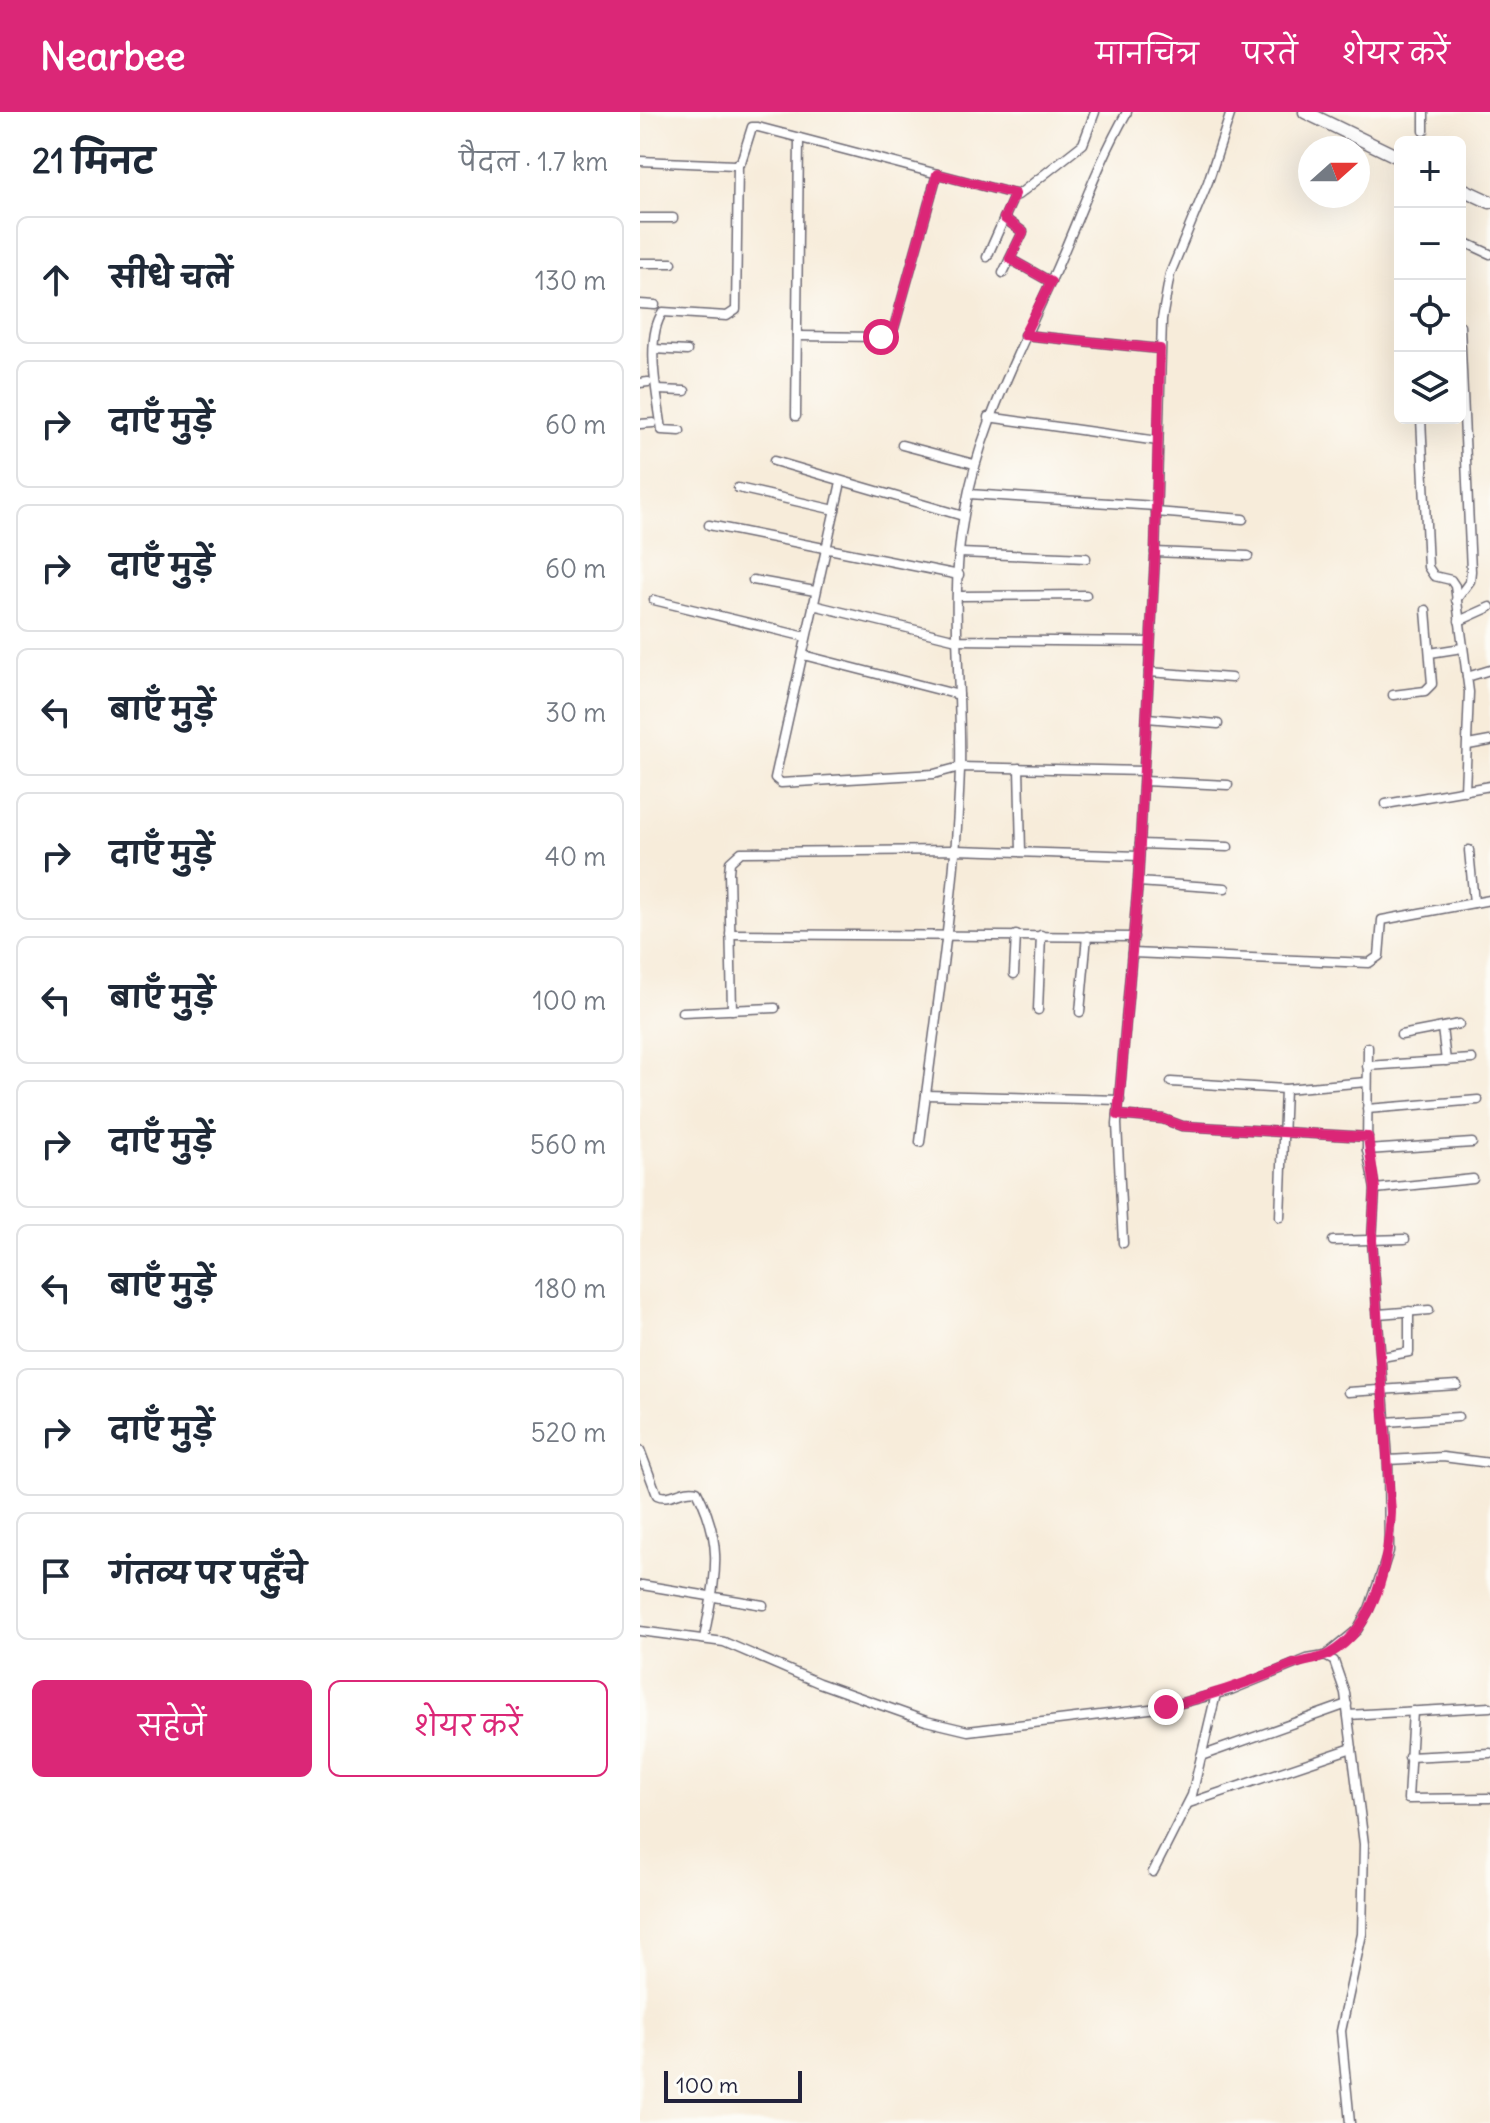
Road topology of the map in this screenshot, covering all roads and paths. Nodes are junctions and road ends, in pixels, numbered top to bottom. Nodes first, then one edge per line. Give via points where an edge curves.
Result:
1 (1095, 112) edge
2 (1127, 112) edge
3 (1231, 112) edge
4 (1305, 112) edge
5 (1424, 112) edge
6 (1424, 131) dead end
7 (799, 138) junction
8 (1394, 155) edge
9 (640, 161) edge
10 (738, 164) junction
11 (937, 174) junction
12 (1466, 191) edge
13 (1015, 194) junction
14 (1490, 202) edge
15 (640, 218) edge
16 (673, 218) dead end
17 (1004, 218) junction
18 (1466, 243) edge
19 (1490, 254) edge
20 (987, 257) dead end
21 (1010, 259) junction
22 (640, 263) edge
23 (672, 263) dead end
24 (1003, 273) dead end
25 (1051, 282) junction
26 (640, 304) edge
27 (655, 305) dead end
28 (1024, 335) junction
29 (797, 336) junction
30 (654, 349) junction
31 (1160, 349) junction
32 (687, 351) dead end
33 (657, 390) junction
34 (685, 391) dead end
35 (796, 416) dead end
36 (988, 417) junction
37 (653, 423) dead end
38 (640, 424) edge
39 (1421, 424) edge
40 (1463, 424) edge
41 (680, 431) dead end
42 (1158, 441) junction
43 (902, 445) dead end
44 (774, 461) dead end
45 (974, 464) junction
46 (841, 482) junction
47 (738, 488) dead end
48 (969, 494) junction
49 (1156, 509) junction
50 (835, 510) junction
51 (963, 516) junction
52 (1243, 519) dead end
53 (709, 525) dead end
54 (825, 549) junction
55 (1155, 552) junction
56 (960, 553) junction
57 (1248, 556) dead end
58 (1086, 558) dead end
59 (959, 575) junction
60 (753, 580) dead end
61 (815, 591) junction
62 (1086, 595) dead end
63 (960, 596) junction
64 (654, 600) dead end
65 (1456, 600) junction
66 (813, 605) junction
67 (1490, 607) edge
68 (1426, 610) dead end
69 (1459, 621) junction
70 (806, 637) junction
71 (957, 640) junction
72 (1149, 642) junction
73 (1462, 648) junction
74 (1430, 653) junction
75 (803, 655) junction
76 (1490, 670) edge
77 (1149, 672) junction
78 (1467, 677) junction
79 (1231, 678) dead end
80 (959, 695) junction
81 (1393, 695) dead end
82 (1147, 718) junction
83 (1218, 724) dead end
84 (1490, 741) edge
85 (1468, 745) junction
86 (960, 767) junction
87 (1019, 768) junction
88 (1144, 771) junction
89 (1144, 781) junction
90 (1228, 785) dead end
91 (1490, 786) edge
92 (1465, 791) junction
93 (1386, 804) dead end
94 (1140, 844) junction
95 (1228, 847) dead end
96 (956, 850) junction
97 (1469, 850) dead end
98 (1021, 852) junction
99 (1139, 856) junction
100 (1138, 882) junction
101 (1225, 888) dead end
102 (1490, 900) edge
103 (1474, 903) junction
104 (730, 934) junction
105 (949, 934) junction
106 (1016, 935) junction
107 (1041, 935) junction
108 (1087, 936) junction
109 (1134, 937) junction
110 (1132, 953) junction
111 (1014, 974) dead end
112 (775, 1008) dead end
113 (732, 1010) junction
114 (1038, 1010) dead end
115 (682, 1012) dead end
116 (1080, 1012) dead end
117 (1459, 1024) dead end
118 (1442, 1028) junction
119 (1401, 1035) dead end
120 (1368, 1047) dead end
121 (1472, 1059) dead end
122 (1446, 1061) junction
123 (1367, 1066) junction
124 (1171, 1082) dead end
125 (1367, 1082) junction
126 (1285, 1089) junction
127 (926, 1095) junction
128 (1120, 1100) junction
129 (1478, 1100) dead end
130 (1367, 1109) junction
131 (1118, 1115) junction
132 (1283, 1133) junction
133 (1368, 1137) junction
134 (920, 1142) dead end
135 (1472, 1143) dead end
136 (1367, 1150) junction
137 (1473, 1179) dead end
138 (1375, 1189) junction
139 (1280, 1217) dead end
140 (1405, 1239) dead end
141 (1372, 1240) junction
142 (1333, 1241) dead end
143 (1123, 1243) dead end
144 (1429, 1310) dead end
145 (1409, 1311) junction
146 (1378, 1314) junction
147 (1382, 1357) junction
148 (1457, 1385) dead end
149 (1384, 1389) junction
150 (1348, 1392) dead end
151 (1458, 1417) dead end
152 (1386, 1422) junction
153 (640, 1450) edge
154 (1388, 1460) junction
155 (1490, 1463) edge
156 (642, 1585) edge
157 (711, 1596) junction
158 (763, 1605) dead end
159 (640, 1631) edge
160 (704, 1639) junction
161 (1325, 1656) junction
162 (1216, 1694) junction
163 (1347, 1704) junction
164 (1490, 1707) edge
165 (1413, 1711) junction
166 (1348, 1715) junction
167 (1352, 1748) junction
168 (1490, 1753) edge
169 (1201, 1756) junction
170 (1409, 1757) junction
171 (1490, 1798) edge
172 (1189, 1803) junction
173 (1153, 1872) dead end
174 (1350, 2123) edge

1 - 13 street via 1083,144 1025,193
2 - 25 street
3 - 31 street via 1164,294
4 - 8 main road
5 - 6 street
7 - 10 street via 752,127
7 - 11 street
7 - 29 street
9 - 10 street
10 - 30 street via 736,310 727,316 663,312
11 - 13 street
11 - 29 street via 894,328 881,337
12 - 14 main road
13 - 17 street
15 - 16 street
17 - 20 street
17 - 21 street via 1023,232
18 - 19 street
21 - 24 street
21 - 25 street
22 - 23 street
25 - 28 street
26 - 27 street
28 - 31 street
28 - 36 street
29 - 35 street
30 - 32 street
30 - 33 street
31 - 42 street
33 - 34 street
33 - 41 street via 662,430
36 - 42 street
36 - 45 street
37 - 38 street
39 - 65 street via 1428,567 1434,576 1451,580
40 - 65 street via 1471,571
42 - 49 street
43 - 45 street
44 - 46 street
45 - 48 street
46 - 50 street
46 - 51 street
47 - 50 street
48 - 49 street
48 - 51 street
49 - 52 street
49 - 55 street
50 - 54 street
51 - 56 street
53 - 54 street
54 - 59 street
54 - 61 street
55 - 57 street
55 - 72 street
56 - 58 street
56 - 59 street
59 - 63 street
60 - 61 street
61 - 66 street
62 - 63 street
63 - 71 street
64 - 70 street
65 - 69 street
66 - 70 street
66 - 71 street
67 - 69 street
68 - 74 street
69 - 73 street
70 - 75 street
71 - 72 street
71 - 80 street
72 - 77 street
73 - 74 street
73 - 78 street
74 - 81 street via 1430,689
75 - 80 street
75 - 86 street via 775,778 781,783 913,776
76 - 78 street
77 - 79 street
77 - 82 street
78 - 85 street
80 - 86 street
82 - 83 street
82 - 88 street
84 - 85 street
85 - 92 street
86 - 87 street
86 - 96 street
87 - 88 street
87 - 98 street
88 - 89 street
89 - 90 street
89 - 94 street
91 - 92 street
92 - 93 street
94 - 95 street
94 - 99 street
96 - 98 street
96 - 104 street via 741,852 730,862
96 - 105 street
97 - 103 street
98 - 99 street
99 - 100 street
100 - 101 street
100 - 109 street
102 - 103 street
103 - 110 street via 1382,920 1379,956 1369,963
104 - 105 street
104 - 113 street
105 - 106 street
105 - 127 street
106 - 107 street
106 - 111 street
107 - 108 street
107 - 114 street
108 - 109 street
108 - 116 street
109 - 110 street
110 - 128 street
112 - 113 street
113 - 115 street
117 - 118 street
118 - 119 street
118 - 122 street
120 - 123 street
121 - 122 street
122 - 123 street
123 - 125 street
124 - 126 street
125 - 126 street
125 - 130 street
126 - 132 street
127 - 128 street
127 - 134 street
128 - 131 street
129 - 130 street
130 - 133 street
131 - 132 street
131 - 143 street
132 - 133 street
132 - 139 street
133 - 136 street
135 - 136 street
136 - 138 street
137 - 138 street
138 - 141 street
140 - 141 street
141 - 142 street
141 - 146 street
144 - 145 street
145 - 146 street
145 - 147 street via 1409,1352
146 - 147 street
147 - 149 street
148 - 149 street
149 - 150 street
149 - 152 street
151 - 152 street
152 - 154 street
153 - 157 street via 657,1495 691,1490 699,1494 717,1548
154 - 155 street via 1443,1457
154 - 161 street via 1391,1513 1386,1562 1357,1630
156 - 157 street
157 - 158 street
157 - 160 street
159 - 160 street
160 - 162 street via 744,1649 880,1705 968,1731 1166,1707
161 - 162 street
161 - 163 street via 1340,1670
162 - 169 street
163 - 166 street
163 - 169 street
164 - 165 street
165 - 166 street
165 - 170 street
166 - 167 street
167 - 172 street
167 - 174 street via 1365,1895 1341,2031
168 - 170 street
169 - 172 street
170 - 171 street via 1408,1799
172 - 173 street

